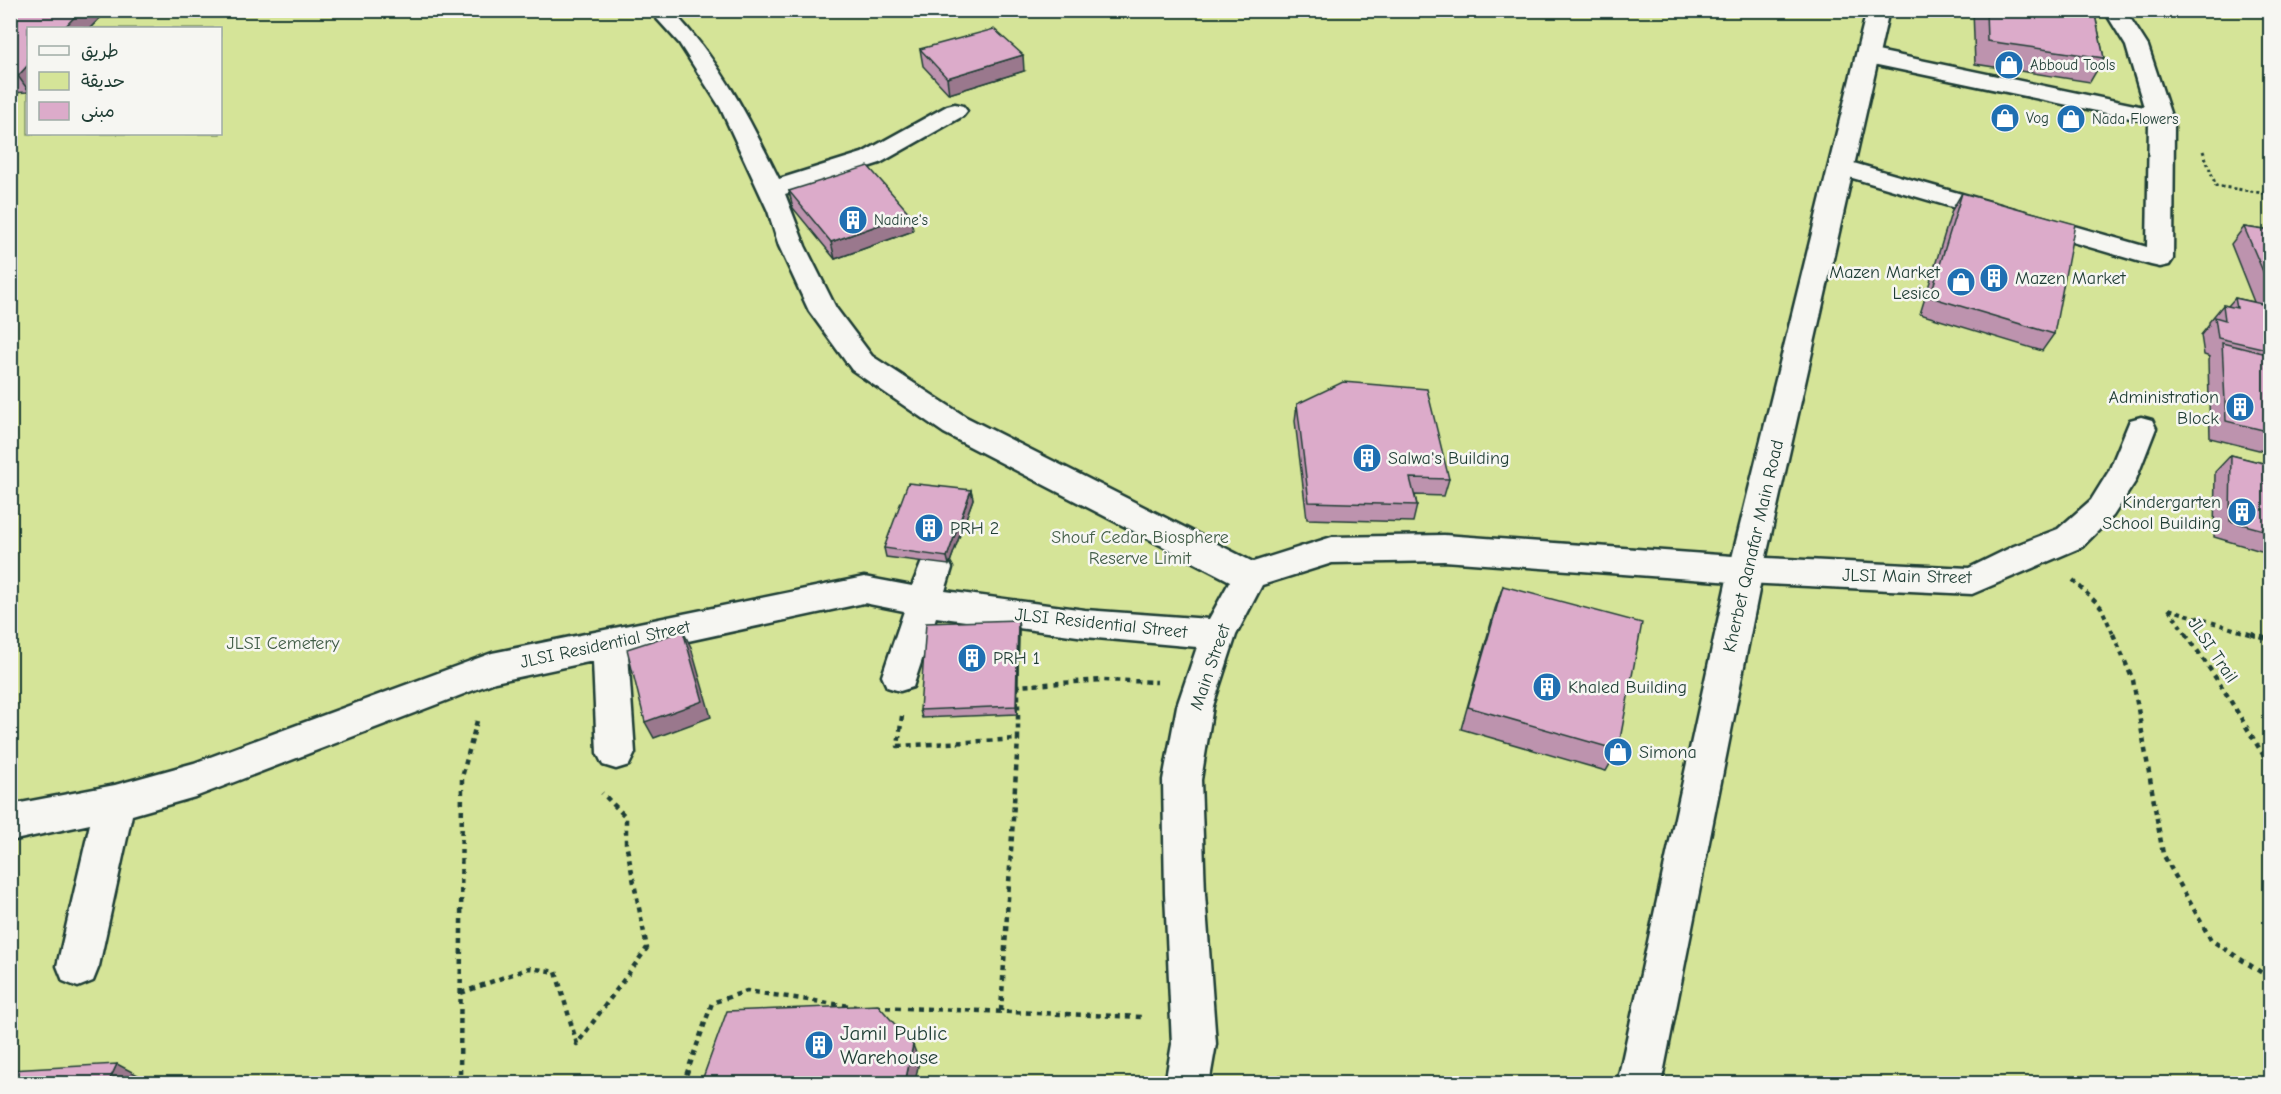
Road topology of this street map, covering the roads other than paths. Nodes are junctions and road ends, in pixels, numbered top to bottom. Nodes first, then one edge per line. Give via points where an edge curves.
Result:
1 (658, 10) edge
2 (1878, 10) edge
3 (2114, 10) edge
4 (1868, 56) junction
5 (955, 111) dead end
6 (2160, 117) junction
7 (1841, 167) junction
8 (771, 190) junction
9 (2140, 428) dead end
10 (935, 568) edge
11 (1746, 570) junction
12 (1250, 576) junction
13 (925, 602) junction
14 (1219, 634) junction
15 (610, 642) junction
16 (900, 676) road end
17 (616, 753) road end
18 (115, 802) junction
19 (10, 823) edge
20 (78, 966) dead end
21 (1186, 1083) edge
22 (1639, 1083) edge

1 - 8 street via 687,39 732,107
2 - 4 street, Kherbet Qanafar Main Road
3 - 6 street via 2137,46
4 - 6 street
4 - 7 street, Kherbet Qanafar Main Road
5 - 8 street via 871,158
6 - 7 street via 2160,259
7 - 11 street, Kherbet Qanafar Main Road
8 - 12 street via 823,311 862,363 955,425
9 - 11 street, JLSI Main Street via 2124,474 2102,508 2070,538 1972,580
10 - 13 street
11 - 12 street via 1444,548 1332,550
11 - 22 street, Kherbet Qanafar Main Road
12 - 14 street, Main Street
13 - 14 street, JLSI Residential Street
13 - 15 street, JLSI Residential Street via 864,590
13 - 16 street
14 - 21 street, Main Street via 1195,706 1182,780 1194,1044
15 - 17 street
15 - 18 street, JLSI Residential Street via 492,668 195,780
18 - 19 street, JLSI Residential Street
18 - 20 street

